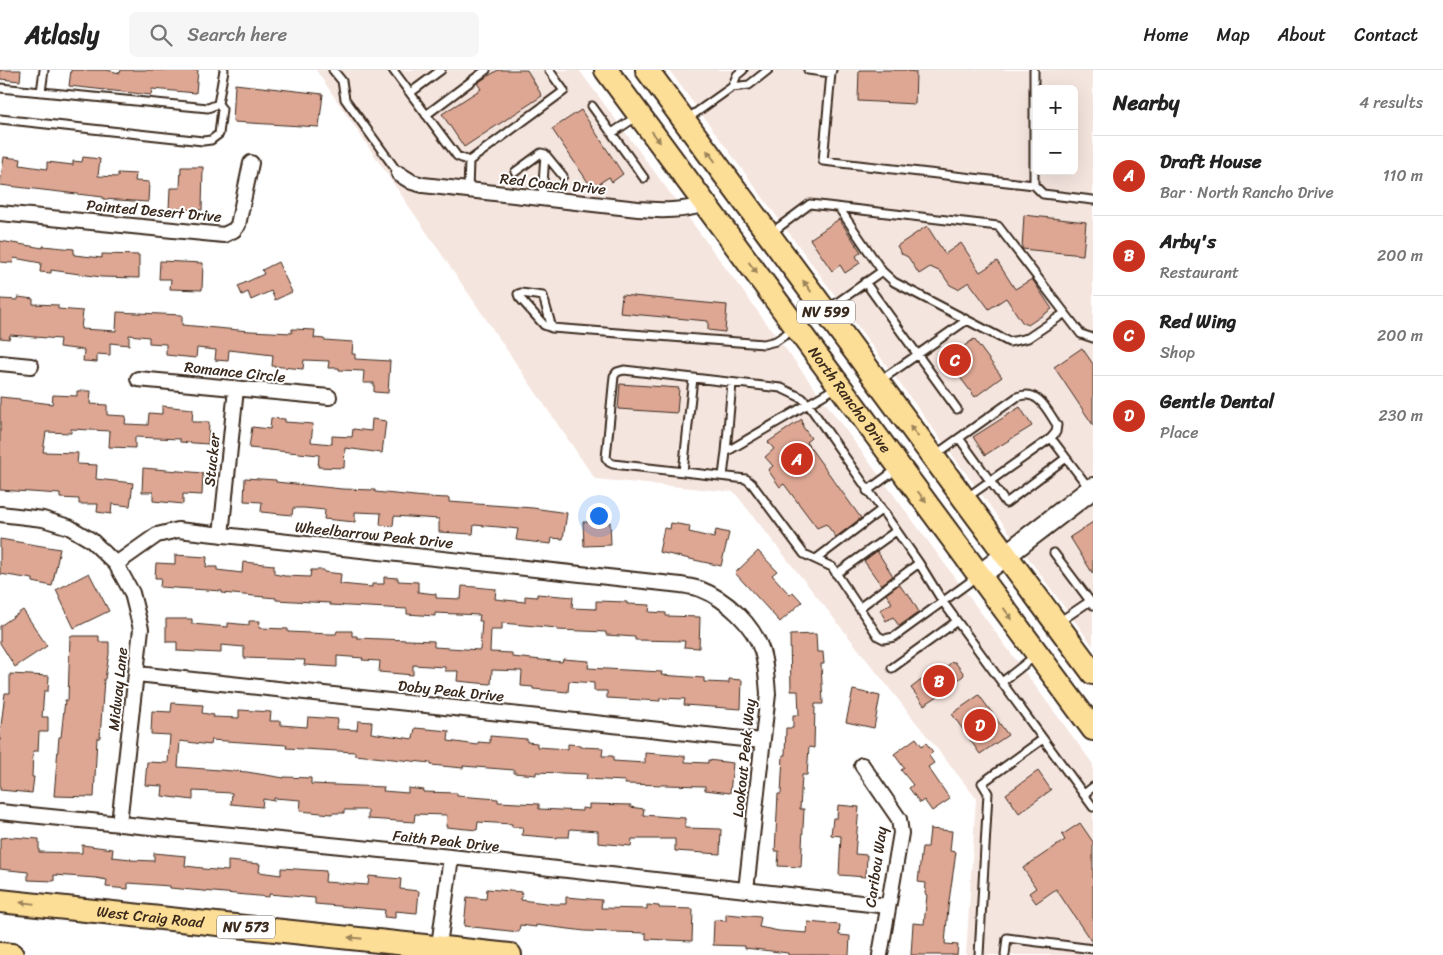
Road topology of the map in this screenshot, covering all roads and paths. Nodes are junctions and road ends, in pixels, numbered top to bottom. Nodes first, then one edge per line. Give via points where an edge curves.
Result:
1 (44, 70) edge
2 (224, 70) edge
3 (333, 70) edge
4 (393, 70) edge
5 (441, 70) edge
6 (486, 70) edge
7 (549, 70) edge
8 (606, 70) edge
9 (647, 70) edge
10 (743, 70) edge
11 (768, 70) edge
12 (808, 70) edge
13 (1034, 70) edge
14 (832, 72) edge
15 (732, 87) junction
16 (0, 88) edge
17 (41, 92) junction
18 (410, 93) junction
19 (218, 104) junction
20 (592, 106) dead end
21 (639, 114) junction
22 (426, 115) junction
23 (0, 119) edge
24 (684, 120) junction
25 (612, 133) junction
26 (545, 154) junction
27 (469, 161) junction
28 (251, 163) dead end
29 (515, 172) dead end
30 (399, 174) joint
31 (563, 176) dead end
32 (644, 178) dead end
33 (1034, 186) junction
34 (468, 191) junction
35 (542, 199) junction
36 (1093, 200) edge
37 (706, 204) junction
38 (840, 208) junction
39 (0, 213) edge
40 (769, 234) junction
41 (882, 271) junction
42 (865, 282) junction
43 (826, 311) junction
44 (1065, 313) junction
45 (967, 320) junction
46 (796, 327) junction
47 (552, 328) junction
48 (1093, 338) edge
49 (918, 354) junction
50 (0, 363) edge
51 (31, 366) dead end
52 (693, 378) junction
53 (138, 379) dead end
54 (878, 382) junction
55 (732, 383) junction
56 (840, 386) junction
57 (236, 389) junction
58 (329, 398) dead end
59 (808, 404) junction
60 (957, 409) dead end
61 (959, 438) junction
62 (1051, 438) junction
63 (726, 452) junction
64 (933, 457) junction
65 (1066, 458) junction
66 (899, 467) junction
67 (683, 472) junction
68 (723, 476) junction
69 (991, 480) junction
70 (1092, 489) edge
71 (867, 490) junction
72 (964, 499) junction
73 (881, 510) junction
74 (0, 514) edge
75 (896, 531) junction
76 (221, 535) junction
77 (1054, 553) dead end
78 (1006, 555) junction
79 (816, 559) junction
80 (919, 563) junction
81 (116, 564) junction
82 (836, 574) junction
83 (980, 575) junction
84 (943, 602) junction
85 (1091, 603) edge
86 (859, 608) junction
87 (957, 621) junction
88 (1057, 624) junction
89 (752, 631) joint
90 (1037, 654) junction
91 (892, 668) dead end
92 (137, 674) junction
93 (1093, 674) edge
94 (1002, 682) junction
95 (1072, 701) junction
96 (1093, 714) edge
97 (1093, 729) edge
98 (1043, 739) junction
99 (762, 741) junction
100 (862, 764) dead end
101 (1093, 787) edge
102 (1084, 794) junction
103 (1093, 807) edge
104 (0, 812) edge
105 (119, 823) junction
106 (451, 857) junction
107 (746, 890) junction
108 (0, 901) edge
109 (888, 906) junction
110 (1093, 949) edge
111 (438, 951) edge
112 (0, 954) edge
113 (12, 955) edge
114 (510, 955) edge
115 (880, 955) edge
116 (979, 955) edge
117 (1005, 955) edge

1 - 17 lane
2 - 19 lane
3 - 30 lane via 342,81 345,99
4 - 18 lane
5 - 18 lane
6 - 22 lane
7 - 27 lane via 564,91
8 - 21 main road, North Rancho Drive / NV 599
9 - 24 main road, NV 599
10 - 15 lane
11 - 15 lane via 749,85
12 - 14 lane
13 - 33 lane
14 - 33 lane via 823,161
15 - 24 lane
16 - 17 lane
17 - 19 lane via 208,108
18 - 22 lane
19 - 23 lane via 222,109 219,134 203,141
20 - 25 lane
21 - 25 lane
21 -> 37 main road, North Rancho Drive / NV 599
22 - 27 lane via 457,156
40 -> 24 main road, NV 599
25 - 32 lane
26 - 29 lane via 541,153
26 - 31 lane
26 - 35 lane
27 - 34 lane
28 - 39 street, Painted Desert Drive via 238,225 224,235
30 - 34 street, Red Coach Drive via 423,186
33 - 36 lane via 1043,194
34 - 35 street, Red Coach Drive
35 - 37 street, Red Coach Drive via 662,211 685,210
37 -> 46 main road, North Rancho Drive / NV 599
38 - 40 lane via 810,204
38 - 41 lane
38 - 44 lane via 998,226
43 -> 40 main road, NV 599
41 - 42 lane
41 - 45 lane via 894,282
42 - 43 lane
42 - 49 lane
43 - 54 main road, NV 599
44 - 45 lane via 1028,338 1010,342
44 - 48 lane via 1081,334
45 - 49 lane
46 - 47 lane via 776,341 764,344
46 - 56 main road, North Rancho Drive / NV 599
47 - 47 lane via 544,326 518,294 543,296
49 - 54 lane
49 - 60 lane
50 - 51 street
52 - 55 lane
52 - 67 lane
52 - 67 lane via 624,370 614,376 606,458 613,464
53 - 57 street, Romance Circle
64 -> 54 main road, NV 599
55 - 59 lane via 781,388
55 - 63 lane
56 - 59 lane
56 - 66 main road, North Rancho Drive / NV 599
57 - 58 street, Romance Circle
57 - 76 street, Stucker
59 - 63 lane
59 - 71 lane
61 - 62 lane via 1024,394 1035,396 1057,425
61 - 64 lane
61 - 69 lane
62 - 65 lane
62 - 69 lane
63 - 68 lane
64 - 72 main road, NV 599
65 - 69 lane via 1006,503
65 - 70 lane
66 - 71 lane
66 -> 83 main road, North Rancho Drive / NV 599
67 - 68 lane
68 - 79 lane via 746,479 752,484 804,554
69 - 72 lane
70 - 78 street
71 - 73 lane
72 - 78 main road, NV 599
73 - 75 lane
73 - 79 lane
74 - 81 street via 43,518 69,527 91,540
75 - 80 lane
75 - 82 lane
76 - 81 street, Wheelbarrow Peak Drive via 178,530 157,535
76 - 89 street, Wheelbarrow Peak Drive via 681,585 720,600
77 - 85 lane
78 - 83 street
78 - 88 main road, NV 599
79 - 82 lane via 832,567
80 - 84 lane
80 - 86 lane
81 - 92 street, Midway Lane via 132,593 141,629
82 - 86 lane
83 - 84 lane
83 -> 90 main road, North Rancho Drive / NV 599
84 - 86 lane via 894,637 884,639 878,636
84 - 87 lane
85 - 88 lane
87 - 91 lane
87 - 94 lane
88 - 93 main road, NV 599
89 - 99 street, Lookout Peak Way via 766,671 768,694
90 - 94 lane
90 - 95 main road, North Rancho Drive / NV 599
92 - 99 street, Doby Peak Drive
92 - 105 street, Midway Lane
94 - 98 lane
95 - 96 main road
95 - 97 main road, North Rancho Drive / NV 599
98 - 102 lane
98 - 116 lane via 982,783 988,793
99 - 107 street, Lookout Peak Way
100 - 109 street, Caribou Way via 898,819 901,833
101 - 102 lane
102 - 103 lane
104 - 105 street, Faith Peak Drive
105 - 106 street, Faith Peak Drive
106 - 107 street, Faith Peak Drive
106 - 111 street
107 - 109 street, Faith Peak Drive
111 -> 108 main road, West Craig Road / NV 573
109 - 115 street, Caribou Way
110 - 117 lane via 1007,938
111 - 114 main road, West Craig Road / NV 573
112 - 113 main road

